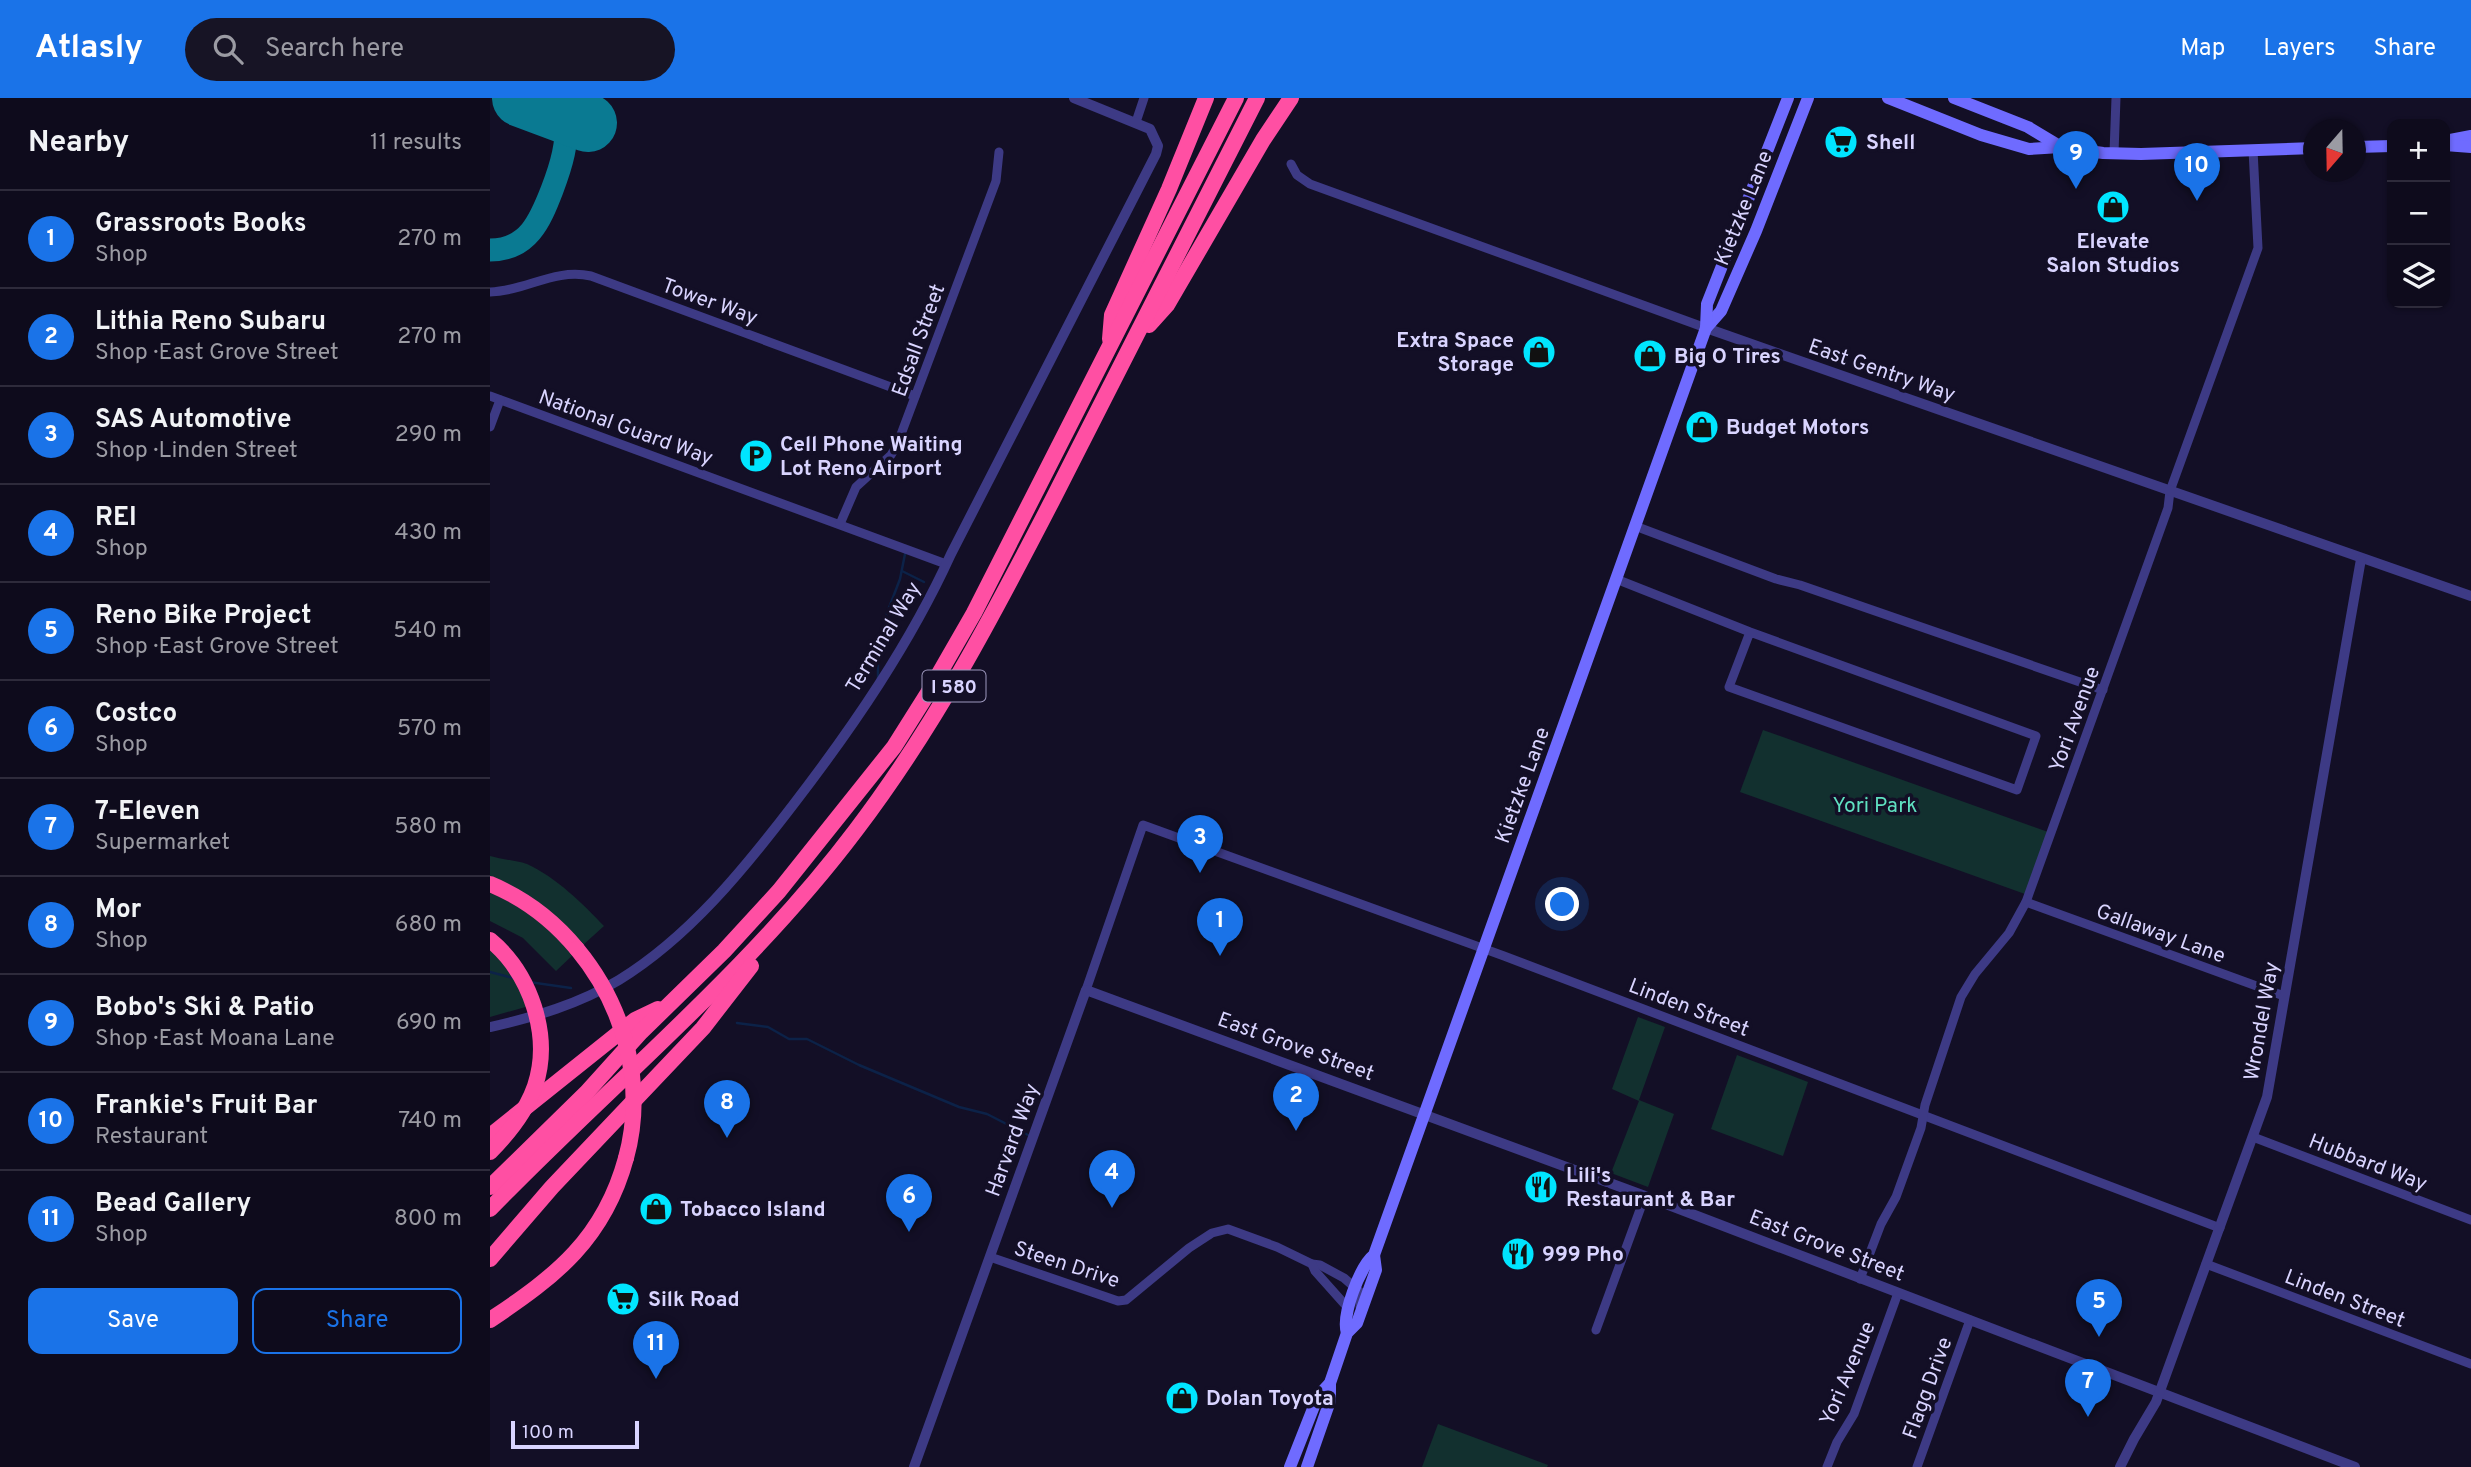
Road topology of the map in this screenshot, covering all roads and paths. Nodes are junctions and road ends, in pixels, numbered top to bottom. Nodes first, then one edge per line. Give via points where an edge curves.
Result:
1 (1074, 98) edge
2 (1144, 98) edge
3 (1206, 98) edge
4 (1236, 98) edge
5 (1256, 98) edge
6 (1291, 98) edge
7 (1808, 98) edge
8 (1888, 98) edge
9 (1954, 98) edge
10 (2116, 98) edge
11 (1787, 99) edge
12 (1136, 122) junction
13 (2471, 136) edge
14 (2450, 142) edge
15 (2450, 144) edge
16 (2387, 146) edge
17 (2061, 147) junction
18 (2366, 147) edge
19 (2471, 147) edge
20 (2303, 148) edge
21 (2253, 150) junction
22 (999, 152) dead end
23 (2114, 153) junction
24 (1290, 164) dead end
25 (490, 292) edge
26 (1706, 328) junction
27 (1136, 340) junction
28 (1109, 349) junction
29 (490, 396) edge
30 (915, 396) junction
31 (500, 400) junction
32 (490, 427) edge
33 (2170, 491) junction
34 (839, 524) junction
35 (1635, 526) junction
36 (2361, 559) junction
37 (946, 564) junction
38 (1616, 579) junction
39 (2471, 596) edge
40 (1750, 632) junction
41 (2103, 690) junction
42 (1143, 825) joint
43 (490, 884) edge
44 (2026, 902) junction
45 (777, 926) junction
46 (490, 940) edge
47 (1483, 948) junction
48 (1086, 990) junction
49 (2284, 996) junction
50 (670, 1003) junction
51 (490, 1027) edge
52 (1426, 1114) junction
53 (1923, 1116) junction
54 (490, 1136) edge
55 (2253, 1137) junction
56 (490, 1152) edge
57 (490, 1187) edge
58 (1645, 1196) junction
59 (490, 1209) edge
60 (2471, 1220) edge
61 (2220, 1228) junction
62 (1374, 1255) junction
63 (990, 1257) junction
64 (490, 1259) edge
65 (1312, 1264) junction
66 (2206, 1264) junction
67 (1860, 1279) junction
68 (1356, 1287) junction
69 (1898, 1293) junction
70 (1354, 1311) junction
71 (490, 1320) edge
72 (1970, 1320) junction
73 (1596, 1330) dead end
74 (2471, 1364) edge
75 (1329, 1382) junction
76 (2160, 1392) junction
77 (1301, 1439) junction
78 (914, 1467) edge
79 (1290, 1467) edge
80 (1295, 1467) edge
81 (1307, 1467) edge
82 (1828, 1467) edge
83 (1917, 1467) edge
84 (2120, 1467) edge
85 (2355, 1467) edge

1 - 12 street
2 - 12 street
3 - 28 highway via 1112,315
4 - 28 highway, I 580
5 - 27 highway, I 580
6 - 27 highway via 1167,305
7 - 26 main road, Kietzke Lane via 1726,299
8 - 17 main road via 2018,147
9 - 17 main road via 2028,127
10 - 23 street
11 - 26 main road, Kietzke Lane via 1707,304
12 - 37 street, Terminal Way via 1154,134 1156,154
13 - 14 main road
15 - 19 main road
16 - 18 main road
17 - 23 main road
20 - 21 main road
21 - 23 main road
21 - 33 street, Yori Avenue via 2258,247
22 - 30 street, Edsall Street via 996,181
24 - 26 street, East Gentry Way via 1310,184
25 - 30 street, Tower Way via 517,289 557,275 591,276
26 - 33 street, East Gentry Way
26 - 35 main road, Kietzke Lane
27 - 45 highway, I 580 via 957,681 868,815
28 - 50 highway, I 580 via 974,613 894,747 779,891
29 - 31 street, National Guard Way
30 - 34 street, Edsall Street via 897,445 856,487
31 - 32 street
31 - 34 street, National Guard Way
33 - 36 street, East Gentry Way
33 - 41 street, Yori Avenue via 2168,508
34 - 37 street, National Guard Way
35 - 38 main road, Kietzke Lane
35 - 41 street
36 - 39 street, East Gentry Way
36 - 49 street, Wrondel Way
37 - 51 street, Terminal Way via 928,603 841,741 763,844 705,909 617,981 559,1009
38 - 40 street
38 - 47 main road, Kietzke Lane
40 - 40 street via 2036,736 2017,790 1729,687
41 - 44 street, Yori Avenue
42 - 47 street, Linden Street
42 - 48 street, Harvard Way
43 - 71 highway, bridge via 529,904 566,936 597,975 625,1038 633,1090 626,1158 598,1224 542,1284
44 - 49 street, Gallaway Lane
44 - 53 street, Yori Avenue via 1961,997
45 - 59 highway, I 580
45 - 64 highway via 703,1028
46 - 56 highway, bridge via 509,958 528,991 540,1034 539,1069 532,1093 519,1119
47 - 52 main road, Kietzke Lane
47 - 53 street, Linden Street
48 - 52 street, East Grove Street
48 - 63 street, Harvard Way
49 - 55 street, Wrondel Way via 2267,1097
50 - 54 highway via 635,1020
50 - 57 highway, I 580
52 - 58 street, East Grove Street
52 - 62 main road, Kietzke Lane
53 - 61 street, Linden Street
53 - 67 street, Yori Avenue via 1896,1197
55 - 60 street, Hubbard Way
55 - 61 street, Wrondel Way
58 - 67 street, East Grove Street
58 - 73 street
61 - 66 street, Wrondel Way
62 - 68 main road, Kietzke Lane via 1364,1264
62 - 70 main road, Kietzke Lane via 1376,1270
63 - 65 street, Steen Drive via 1115,1302 1126,1300 1212,1233 1228,1229
63 - 78 street, Harvard Way
65 - 68 street, Steen Drive
65 - 70 street, Steen Drive
66 - 74 street, Linden Street
66 - 76 street, Wrondel Way
67 - 69 street, East Grove Street
68 - 70 main road, Kietzke Lane
69 - 72 street, East Grove Street
69 - 82 street, Yori Avenue via 1854,1414
70 - 75 main road, Kietzke Lane via 1345,1317 1347,1333
72 - 76 street, East Grove Street
72 - 83 street, Flagg Drive
75 - 77 main road, Kietzke Lane via 1318,1396
75 - 81 main road, Kietzke Lane via 1330,1401
76 - 84 street, Wrondel Way
76 - 85 street, East Grove Street
77 - 79 main road, Kietzke Lane
77 - 80 street

